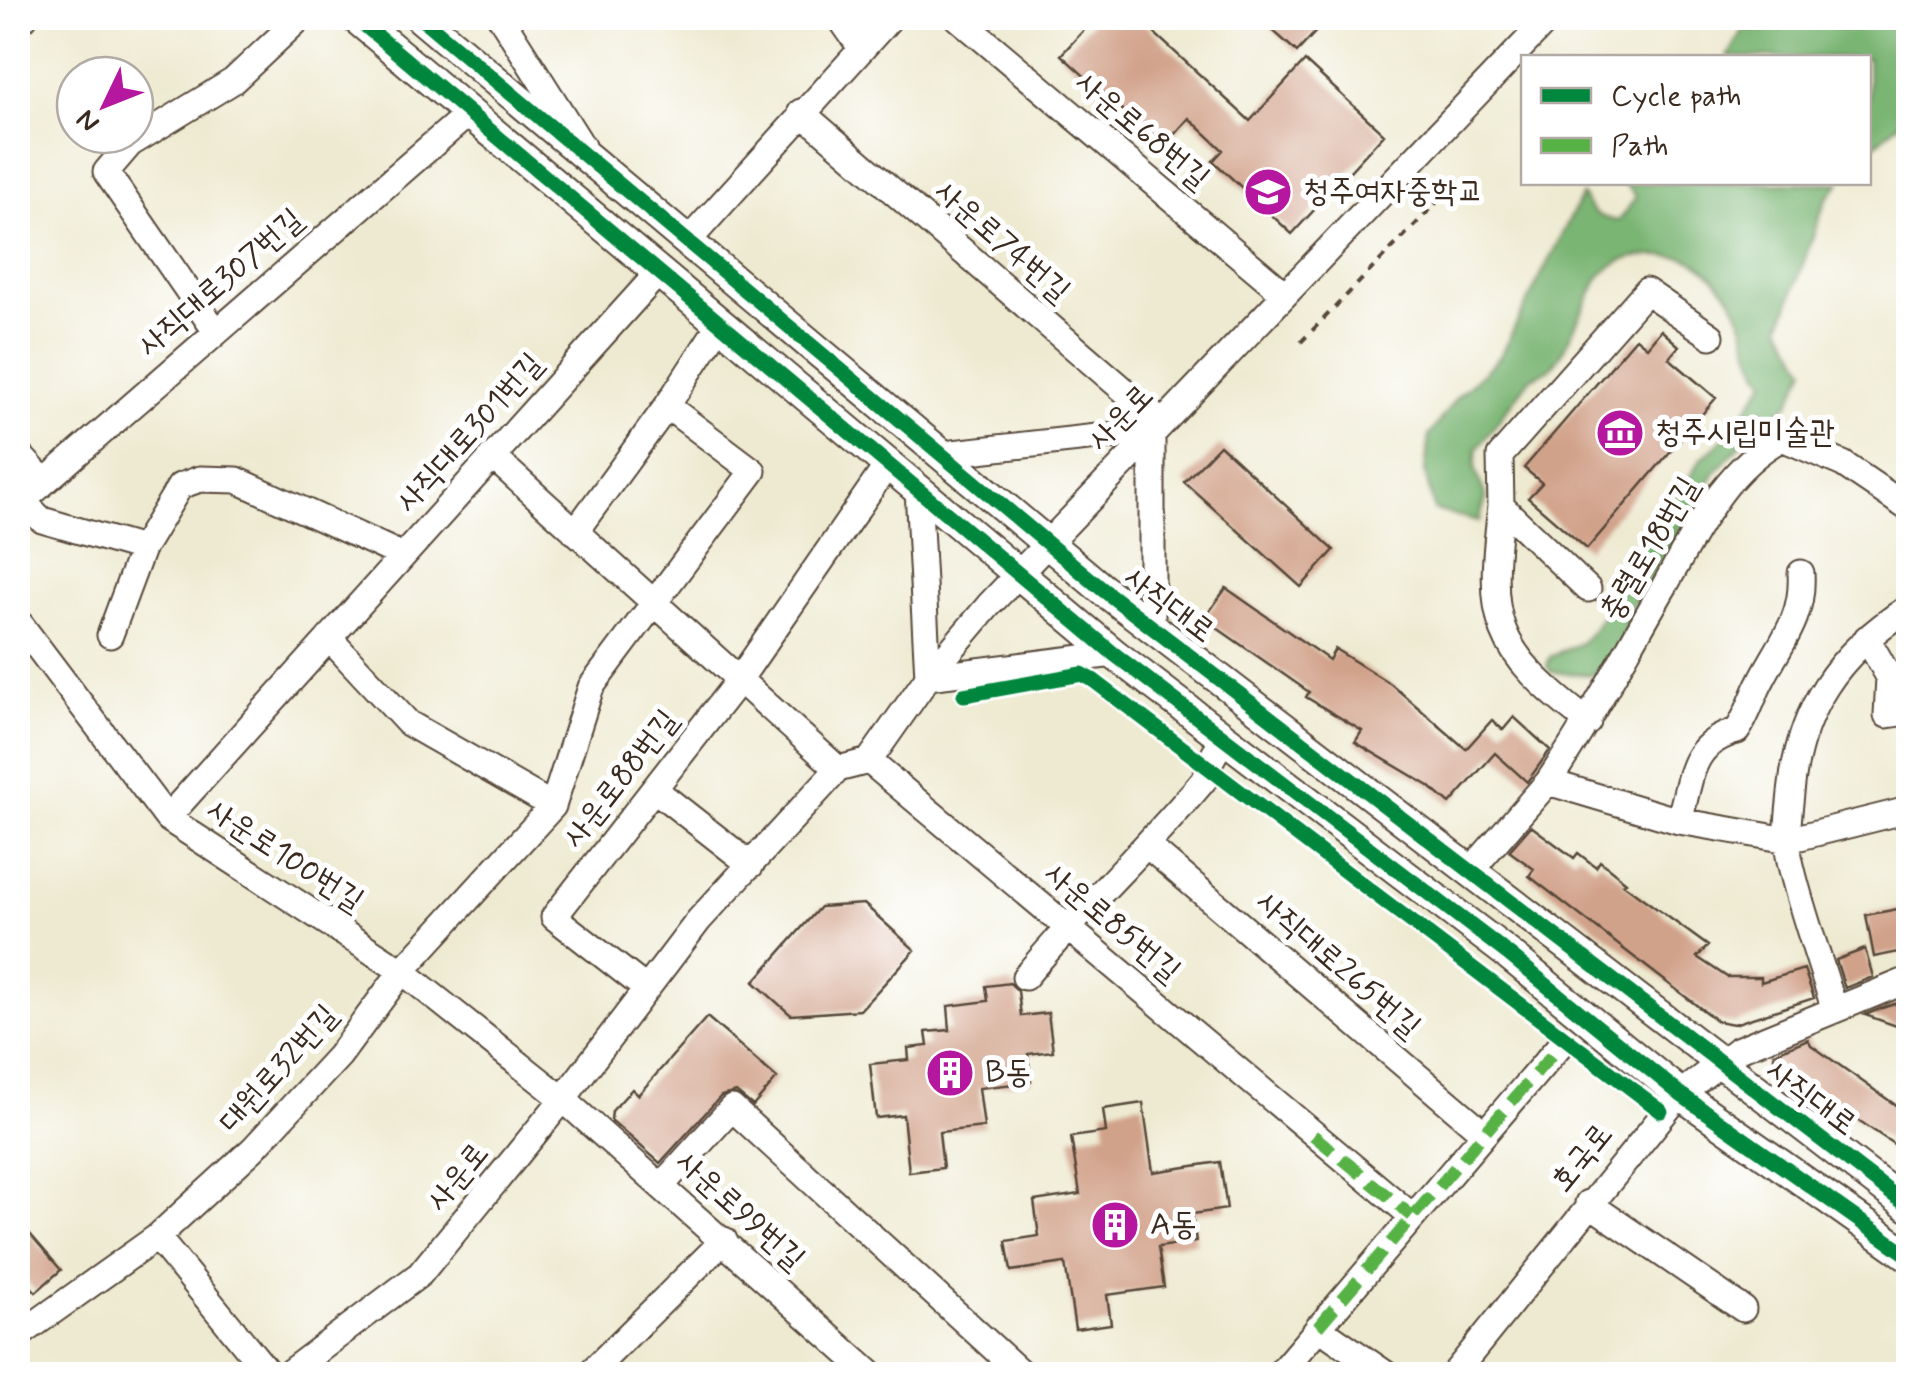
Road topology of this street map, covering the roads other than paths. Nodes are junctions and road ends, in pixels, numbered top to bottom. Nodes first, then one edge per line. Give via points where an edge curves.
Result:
1 (24, 18) edge
2 (300, 18) edge
3 (356, 18) edge
4 (421, 18) edge
5 (502, 18) edge
6 (840, 18) edge
7 (890, 18) edge
8 (958, 18) edge
9 (1549, 18) edge
10 (18, 24) edge
11 (862, 48) junction
12 (800, 112) junction
13 (469, 113) junction
14 (590, 159) junction
15 (688, 240) junction
16 (659, 272) junction
17 (1285, 294) junction
18 (720, 324) junction
19 (215, 330) junction
20 (1711, 336) dead end
21 (667, 406) junction
22 (1157, 427) junction
23 (18, 453) edge
24 (943, 454) junction
25 (492, 456) junction
26 (888, 464) junction
27 (44, 481) junction
28 (918, 490) junction
29 (20, 503) edge
30 (1500, 506) junction
31 (1908, 508) edge
32 (575, 532) junction
33 (1048, 542) junction
34 (142, 548) junction
35 (404, 556) junction
36 (1801, 572) dead end
37 (1018, 574) junction
38 (1588, 589) dead end
39 (655, 606) junction
40 (1908, 608) edge
41 (18, 621) edge
42 (1152, 627) junction
43 (110, 635) dead end
44 (329, 638) junction
45 (1867, 638) junction
46 (1114, 654) junction
47 (928, 677) junction
48 (739, 680) junction
49 (1898, 713) edge
50 (1588, 722) junction
51 (1224, 739) junction
52 (869, 761) junction
53 (838, 769) junction
54 (1548, 782) junction
55 (654, 789) junction
56 (553, 806) junction
57 (1908, 810) edge
58 (167, 818) junction
59 (1678, 821) junction
60 (1788, 840) junction
61 (1150, 847) junction
62 (750, 864) junction
63 (1472, 869) junction
64 (1067, 926) junction
65 (402, 972) junction
66 (1024, 977) dead end
67 (1908, 980) edge
68 (645, 988) junction
69 (1834, 1008) junction
70 (1561, 1044) dead end
71 (1717, 1062) junction
72 (1680, 1094) junction
73 (563, 1099) junction
74 (1484, 1133) junction
75 (662, 1184) junction
76 (1588, 1203) junction
77 (1908, 1206) edge
78 (1412, 1216) junction
79 (156, 1237) junction
80 (724, 1240) junction
81 (1908, 1254) edge
82 (1744, 1310) dead end
83 (1318, 1327) junction
84 (18, 1336) edge
85 (269, 1374) edge
86 (287, 1374) edge
87 (589, 1374) edge
88 (872, 1374) edge
89 (1022, 1374) edge
90 (1279, 1374) edge
91 (1386, 1374) edge
92 (1454, 1374) edge

1 - 10 street
2 - 19 street via 233,81 130,144 106,172
3 - 13 main road
4 - 14 main road, 사직대로
5 - 14 street
6 - 11 street
7 - 11 street
8 - 17 street, 사운로68번길
9 - 17 street, 사운로
11 - 12 street
12 - 15 street
12 - 22 street, 사운로74번길
13 - 16 main road
13 - 19 street, 사직대로307번길
14 - 15 main road, 사직대로
15 - 24 main road, 사직대로
16 - 18 main road
16 - 25 street, 사직대로301번길
17 - 22 street, 사운로
18 - 21 street
18 - 26 main road
19 - 27 street, 사직대로307번길
20 - 30 street via 1646,292 1500,456
21 - 32 street
21 - 39 street via 753,470
22 - 24 street
22 - 33 street, 사운로
22 - 42 street
23 - 27 street
24 - 33 main road, 사직대로
25 - 32 street
25 - 35 street, 사직대로301번길
26 - 28 main road
26 - 48 street
27 - 29 street, 사직대로307번길
28 - 37 main road
28 - 47 street
29 - 34 street via 42,520
30 - 38 street
30 - 50 street via 1492,580 1498,628 1548,692
31 - 50 street, 충렬로18번길 via 1804,444 1782,438 1764,447 1698,525
32 - 39 street
33 - 37 street, 사운로
33 - 42 main road, 사직대로
34 - 35 street via 180,486 237,480
34 - 43 street
35 - 44 street, 사직대로301번길
36 - 59 street via 1802,594 1783,649 1737,731 1712,738 1698,756
37 - 46 main road
37 - 47 street, 사운로
39 - 48 street
39 - 56 street, 대원로32번길 via 591,688
40 - 45 street
41 - 58 street, 사운로100번길
42 - 63 main road, 사직대로
44 - 56 street via 408,724
44 - 58 street, 사직대로301번길
45 - 49 street via 1889,678
45 - 60 street via 1824,683 1808,714 1798,742
46 - 47 street
46 - 51 main road
47 - 52 street, 사운로
48 - 53 street
48 - 55 street, 사운로88번길
50 - 54 street, 충렬로18번길
51 - 61 street via 1208,775
51 - 72 main road
52 - 53 street
52 - 64 street, 사운로85번길
53 - 62 street, 사운로
54 - 59 street
54 - 63 street, 충렬로18번길
55 - 62 street
55 - 68 street, 사운로88번길 via 554,917
56 - 65 street, 대원로32번길
57 - 60 street
58 - 65 street, 사운로100번길
59 - 60 street
60 - 69 street
61 - 64 street
61 - 74 street, 사직대로265번길
62 - 68 street, 사운로
63 - 71 main road, 사직대로
64 - 66 street
64 - 78 street, 사운로85번길
65 - 73 street, 사운로100번길
65 - 79 street, 대원로32번길 via 339,1056 254,1150
67 - 69 street, 호국로
68 - 73 street, 사운로
69 - 71 street, 호국로
70 - 74 street
71 - 72 street, 호국로
71 - 77 main road, 사직대로
72 - 76 street, 호국로
72 - 81 main road
73 - 75 street, 사운로99번길
73 - 86 street, 사운로 via 420,1274
74 - 78 street
75 - 80 street, 사운로99번길
75 - 89 street via 732,1108
76 - 82 street
76 - 92 street, 호국로
78 - 83 street
79 - 84 street, 대원로32번길
79 - 85 street
80 - 87 street
80 - 88 street, 사운로99번길
83 - 90 street
83 - 91 street

